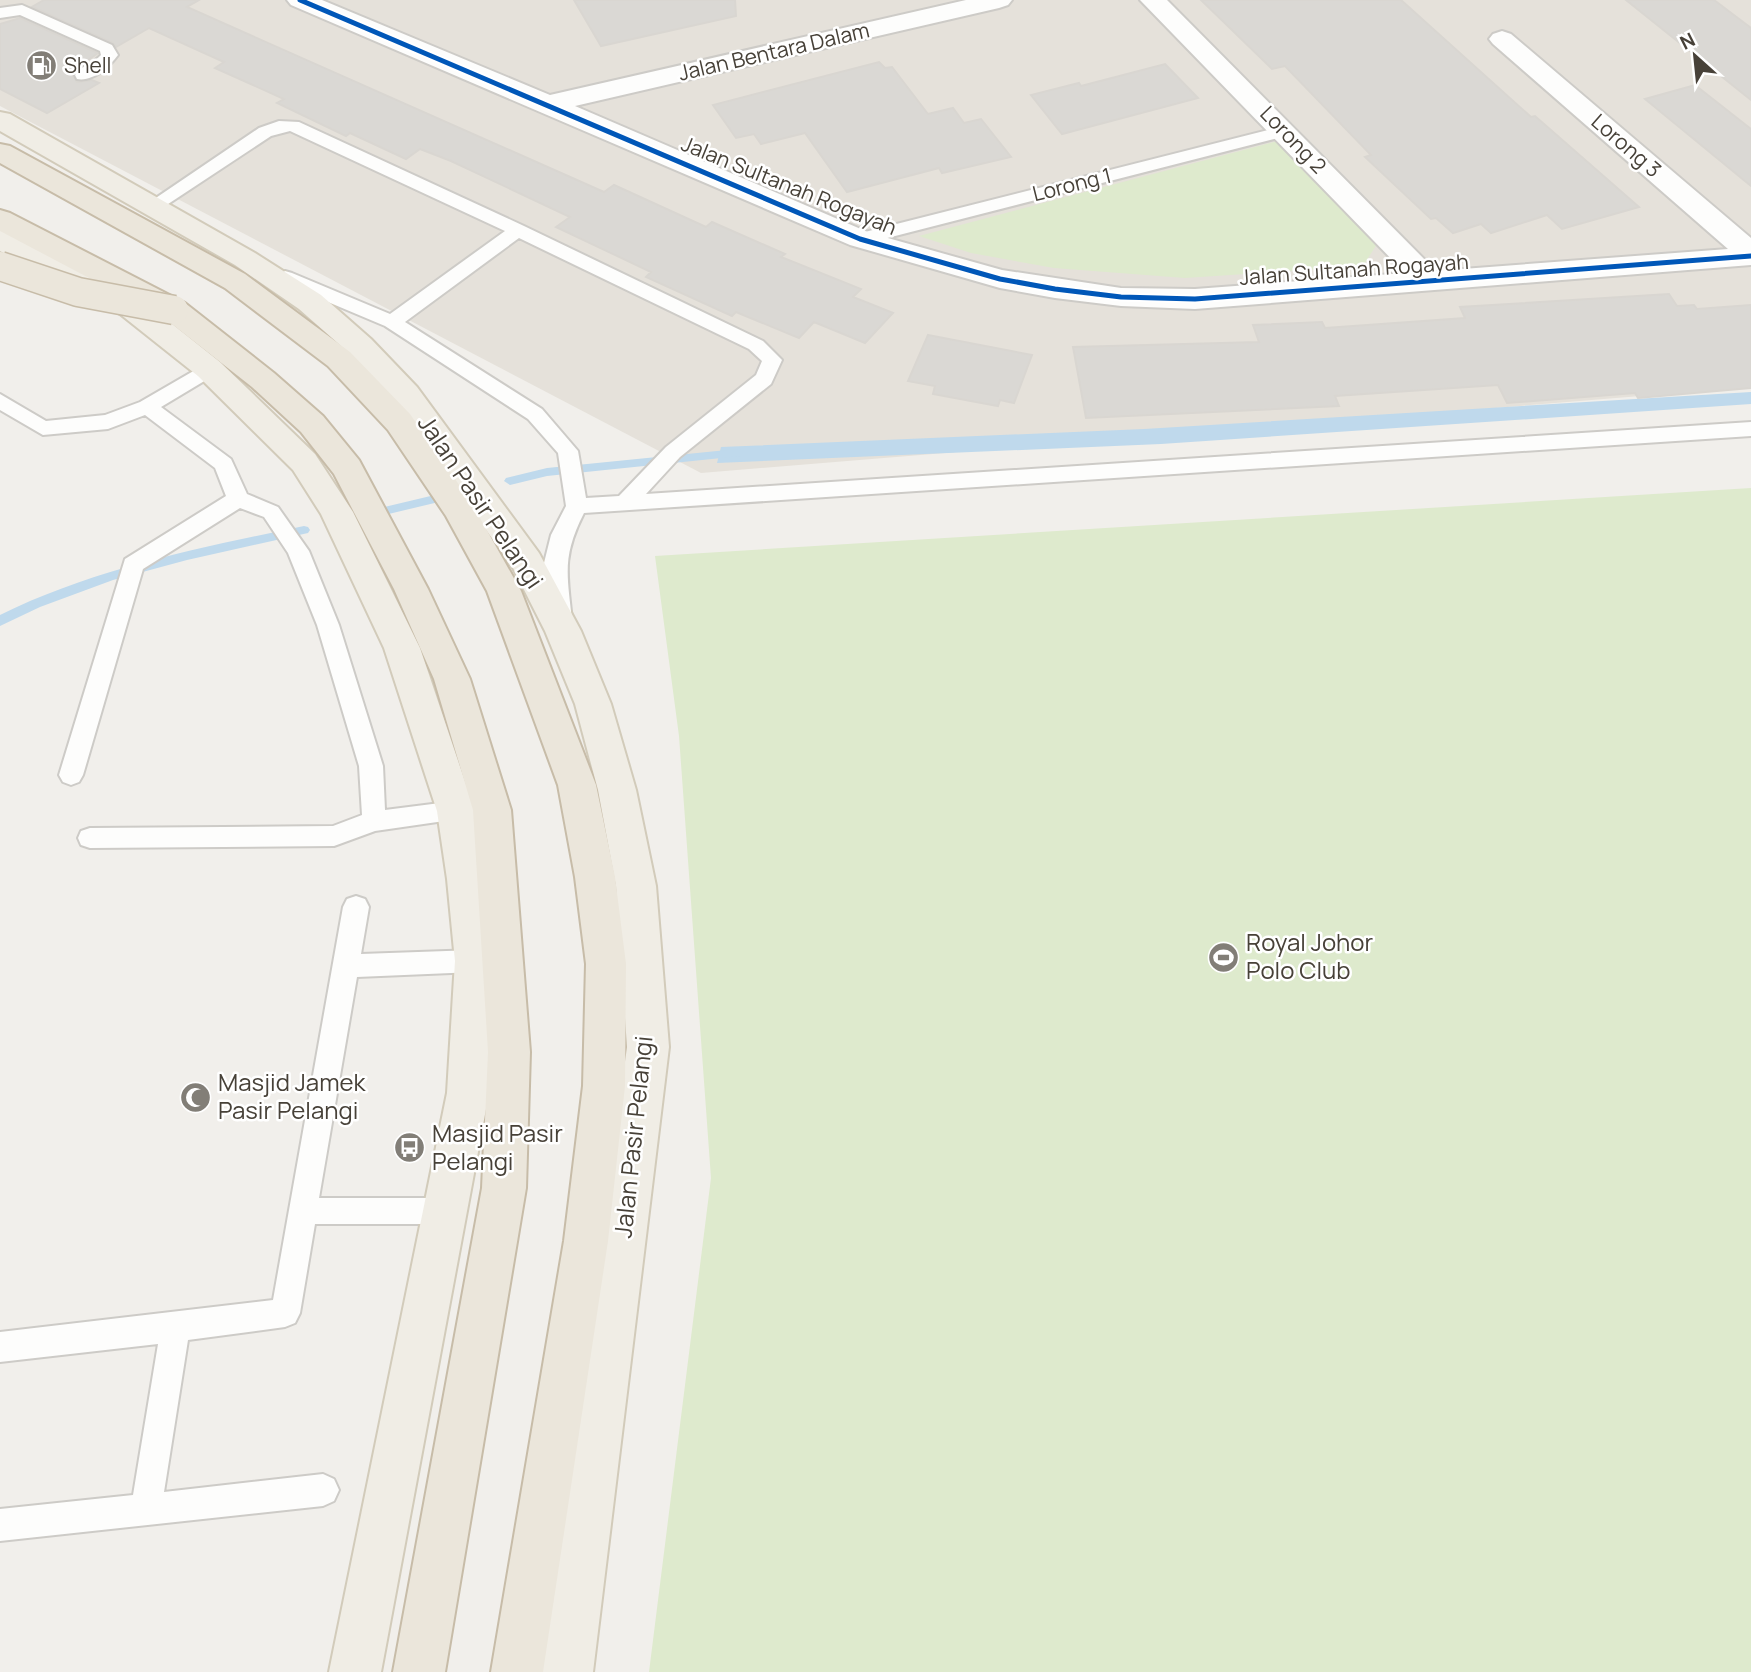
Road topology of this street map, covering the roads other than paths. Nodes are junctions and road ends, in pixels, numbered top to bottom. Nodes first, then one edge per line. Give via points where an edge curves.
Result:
1 (300, 0) edge
2 (999, 0) edge
3 (1153, 0) edge
4 (0, 13) edge
5 (1502, 39) dead end
6 (83, 75) dead end
7 (548, 104) junction
8 (0, 120) edge
9 (1284, 131) junction
10 (0, 152) edge
11 (153, 206) junction
12 (0, 219) edge
13 (518, 230) junction
14 (0, 239) edge
15 (860, 239) junction
16 (1751, 254) edge
17 (246, 258) junction
18 (0, 266) edge
19 (1430, 282) junction
20 (174, 310) junction
21 (393, 322) junction
22 (209, 369) junction
23 (0, 401) edge
24 (147, 407) junction
25 (1751, 429) edge
26 (238, 499) junction
27 (625, 503) junction
28 (577, 506) junction
29 (563, 631) junction
30 (72, 775) dead end
31 (456, 811) junction
32 (374, 821) junction
33 (90, 838) dead end
34 (356, 907) dead end
35 (475, 961) junction
36 (345, 967) junction
37 (303, 1211) junction
38 (445, 1212) junction
39 (175, 1327) junction
40 (0, 1347) edge
41 (323, 1490) dead end
42 (146, 1509) junction
43 (0, 1525) edge
44 (355, 1672) edge
45 (419, 1672) edge
46 (517, 1672) edge
47 (567, 1672) edge

1 - 7 street, Jalan Sultanah Rogayah
2 - 7 street, Jalan Bentara Dalam
3 - 9 street, Lorong 2
4 - 6 lane via 22,10 106,48 110,55
5 - 16 street, Lorong 3
7 - 15 street, Jalan Sultanah Rogayah
8 - 11 main road, Jalan Pasir Pelangi
9 - 15 lane, Lorong 1
9 - 19 street, Lorong 2
10 - 46 highway via 235,281 338,359 399,422 459,510 504,591 577,785 606,964 604,1086 586,1241
11 - 13 lane via 265,132 293,126
11 - 17 main road, Jalan Pasir Pelangi
12 - 20 highway, bridge
13 - 21 lane
13 - 27 lane via 756,345 772,360 764,379 673,452
14 - 22 main road via 131,307
15 - 19 street, Jalan Sultanah Rogayah via 1000,279 1121,297 1195,299
16 - 19 street, Jalan Sultanah Rogayah
17 - 21 lane
17 - 29 main road, Jalan Pasir Pelangi via 310,302 407,394 527,562
18 - 20 highway, bridge via 78,292
20 - 45 highway via 312,424 347,468 452,679 492,810 509,1052 504,1188
21 - 28 lane via 535,414 568,451
22 - 24 lane
22 - 31 main road via 304,462 336,512 402,648
23 - 24 lane via 43,428 108,422
24 - 26 lane via 224,464
25 - 27 lane
26 - 30 lane via 132,565
26 - 32 lane via 271,512 298,551 328,625 371,766
27 - 28 lane
28 - 29 lane via 562,535 555,563
29 - 47 main road, Jalan Pasir Pelangi via 593,704 620,803 636,886 648,1047
31 - 32 lane
31 - 35 main road
32 - 33 lane via 334,836
34 - 36 lane
35 - 36 lane
35 - 38 main road via 468,1093
36 - 37 lane
37 - 38 lane
37 - 39 lane via 285,1313
38 - 44 main road
39 - 40 lane
39 - 42 lane
41 - 42 lane
42 - 43 lane

